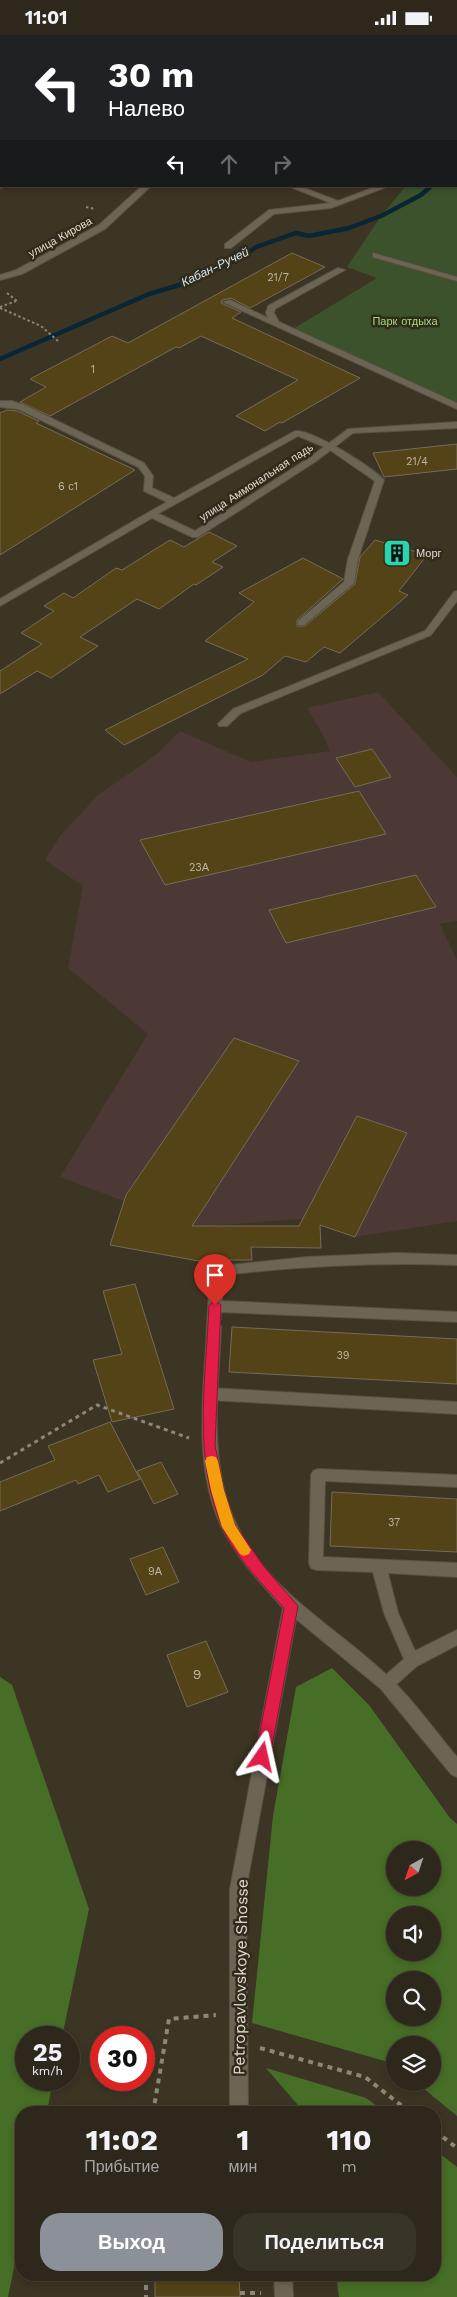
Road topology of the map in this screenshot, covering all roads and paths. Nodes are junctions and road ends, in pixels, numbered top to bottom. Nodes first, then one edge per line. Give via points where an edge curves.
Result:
1 (146, 187) edge
2 (295, 187) edge
3 (382, 187) edge
4 (339, 204) junction
5 (228, 246) dead end
6 (376, 255) dead end
7 (341, 270) dead end
8 (0, 278) edge
9 (457, 279) edge
10 (17, 301) dead end
11 (227, 302) dead end
12 (0, 308) edge
13 (275, 323) junction
14 (58, 341) dead end
15 (0, 404) edge
16 (457, 406) edge
17 (457, 425) edge
18 (330, 447) junction
19 (174, 503) junction
20 (152, 514) junction
21 (457, 593) edge
22 (0, 603) edge
23 (301, 623) dead end
24 (223, 724) dead end
25 (457, 1260) edge
26 (215, 1305) junction
27 (457, 1317) edge
28 (210, 1394) junction
29 (457, 1408) edge
30 (209, 1445) junction
31 (0, 1463) edge
32 (457, 1481) edge
33 (379, 1566) junction
34 (457, 1570) edge
35 (291, 1606) junction
36 (457, 1637) edge
37 (412, 1661) junction
38 (386, 1684) junction
39 (457, 1769) edge
40 (237, 2014) junction
41 (237, 2042) junction
42 (154, 2106) edge
43 (239, 2106) edge
44 (402, 2106) edge
45 (441, 2136) edge
46 (457, 2148) edge
47 (146, 2281) edge
48 (283, 2281) edge
49 (146, 2297) edge
50 (284, 2297) edge

1 - 8 street, улица Кирова via 102,227 20,272
2 - 4 street
3 - 4 street
4 - 5 street via 272,212
6 - 9 street
7 - 13 street via 271,309
10 - 12 path
11 - 13 street
12 - 14 path via 41,326
13 - 16 street
15 - 19 street via 21,407 141,465 149,476 146,489
17 - 18 street, улица Аммональная падь via 351,431
18 - 19 street via 298,433
18 - 20 street, улица Аммональная падь via 195,535
18 - 23 street via 380,480 353,559 349,583
19 - 20 street
20 - 22 street
21 - 24 street via 428,633 237,711
25 - 26 street via 283,1262 217,1271
26 - 27 street
26 - 28 street
28 - 29 street
28 - 30 street
30 - 31 path via 97,1405
30 - 35 street via 217,1490 229,1527 260,1573
32 - 33 street via 318,1475 316,1563
33 - 34 street
33 - 37 street via 392,1613
35 - 38 street
35 - 40 street, Petropavlovskoye Shosse via 238,1889
36 - 37 street
37 - 38 street
38 - 39 street
40 - 41 street, Petropavlovskoye Shosse
40 - 42 path via 169,2019
41 - 43 street, Petropavlovskoye Shosse
41 - 44 path via 365,2077
45 - 46 path
47 - 49 path
48 - 50 street

